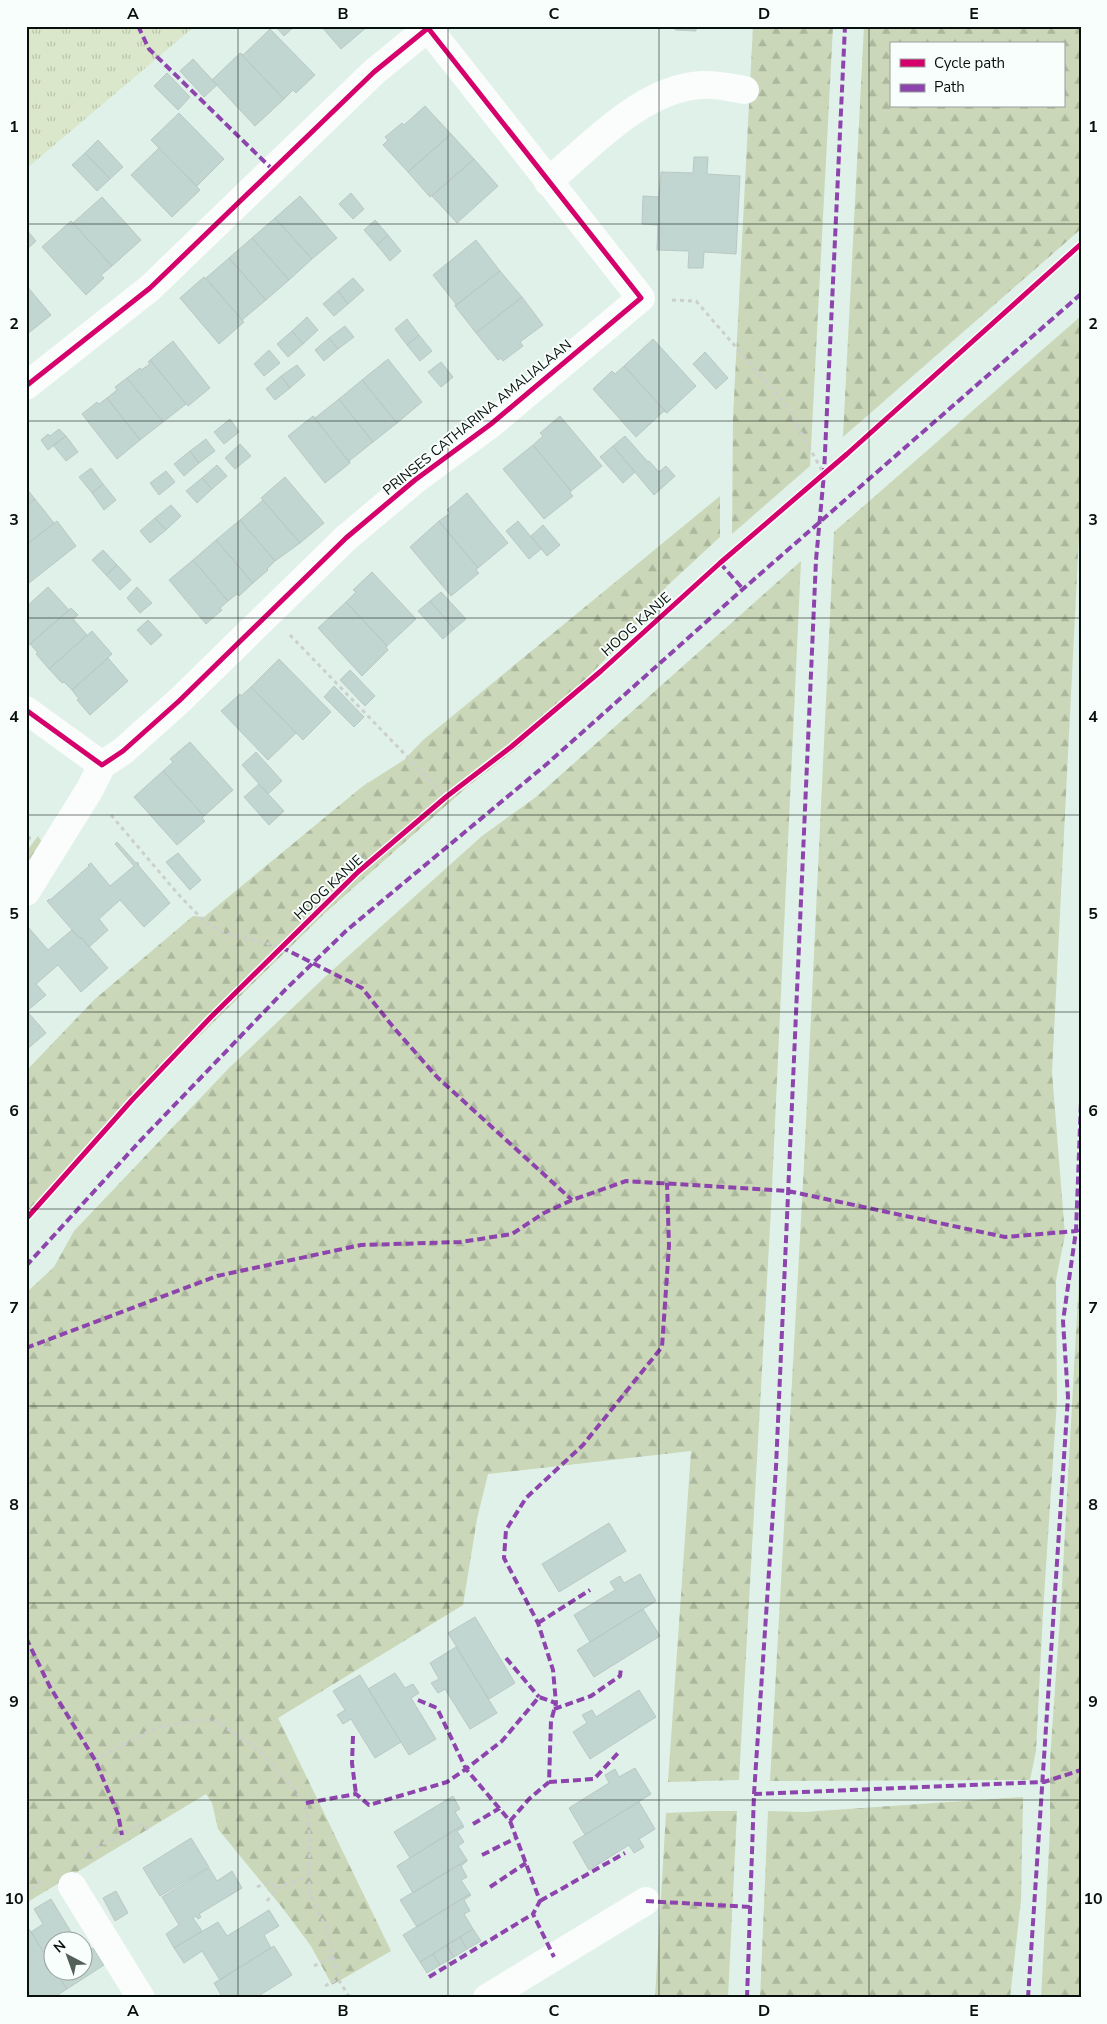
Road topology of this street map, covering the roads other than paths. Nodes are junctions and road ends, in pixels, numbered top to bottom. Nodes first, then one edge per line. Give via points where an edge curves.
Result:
1 (429, 27) edge
2 (745, 90) dead end
3 (548, 182) junction
4 (26, 386) edge
5 (26, 710) edge
6 (102, 765) junction
7 (26, 892) edge
8 (74, 1874) road end
9 (646, 1901) dead end
10 (141, 1998) edge
11 (487, 1998) edge

1 - 3 street
1 - 4 street via 374,72 150,288
2 - 3 street via 704,84 655,97 631,112
3 - 6 street, PRINSES CATHARINA AMALIALAAN via 641,298 491,424 346,538 179,701 123,751
5 - 6 street
6 - 7 street via 90,790
8 - 10 street
9 - 11 street

